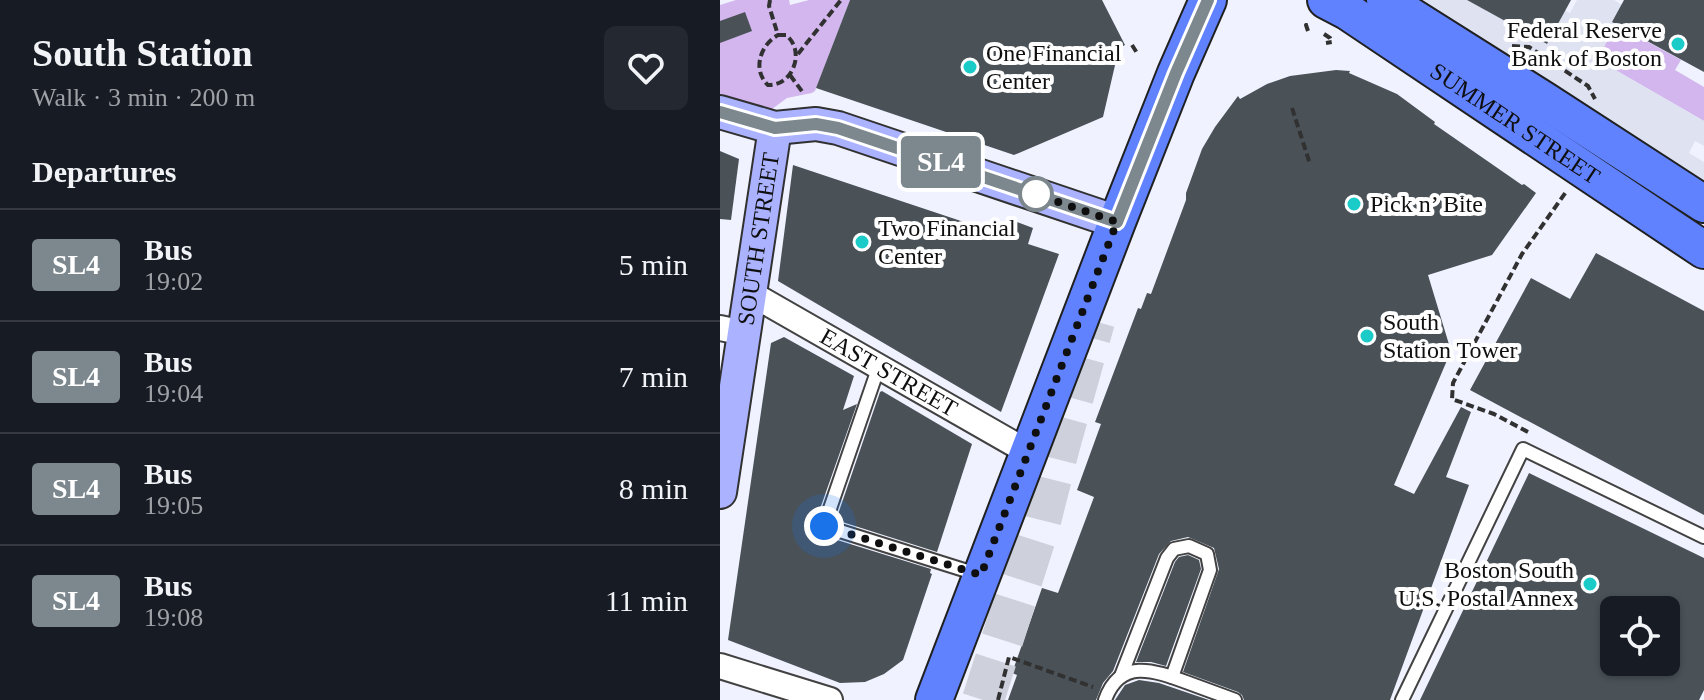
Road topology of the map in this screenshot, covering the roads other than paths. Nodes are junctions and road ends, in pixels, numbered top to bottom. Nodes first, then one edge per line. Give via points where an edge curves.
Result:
1 (1208, 0) edge
2 (1385, 0) edge
3 (1315, 19) edge
4 (720, 112) edge
5 (775, 128) junction
6 (1704, 204) edge
7 (1117, 222) junction
8 (1704, 250) edge
9 (750, 293) junction
10 (732, 330) edge
11 (879, 366) junction
12 (1028, 452) junction
13 (720, 492) edge
14 (1704, 537) edge
15 (981, 575) junction
16 (720, 666) edge
17 (1121, 676) junction
18 (1172, 677) junction
19 (1106, 696) edge
20 (830, 700) edge
21 (934, 700) edge
22 (1235, 700) edge
23 (1402, 700) edge

1 - 7 main road
2 - 6 main road, SUMMER STREET
3 - 8 main road, SUMMER STREET via 1347,11
4 - 5 main road
5 - 7 main road via 838,128
5 - 9 main road, SOUTH STREET
7 - 12 main road
9 - 10 main road, SOUTH STREET
9 - 11 street, EAST STREET
10 - 13 main road, SOUTH STREET
11 - 12 street, EAST STREET
11 - 15 lane via 824,526
12 - 15 main road
14 - 23 lane via 1523,449
15 - 21 main road
16 - 20 street
17 - 18 lane via 1139,670
17 - 18 lane via 1167,558 1174,549 1189,546 1207,554 1210,570
17 - 19 lane
18 - 22 lane

